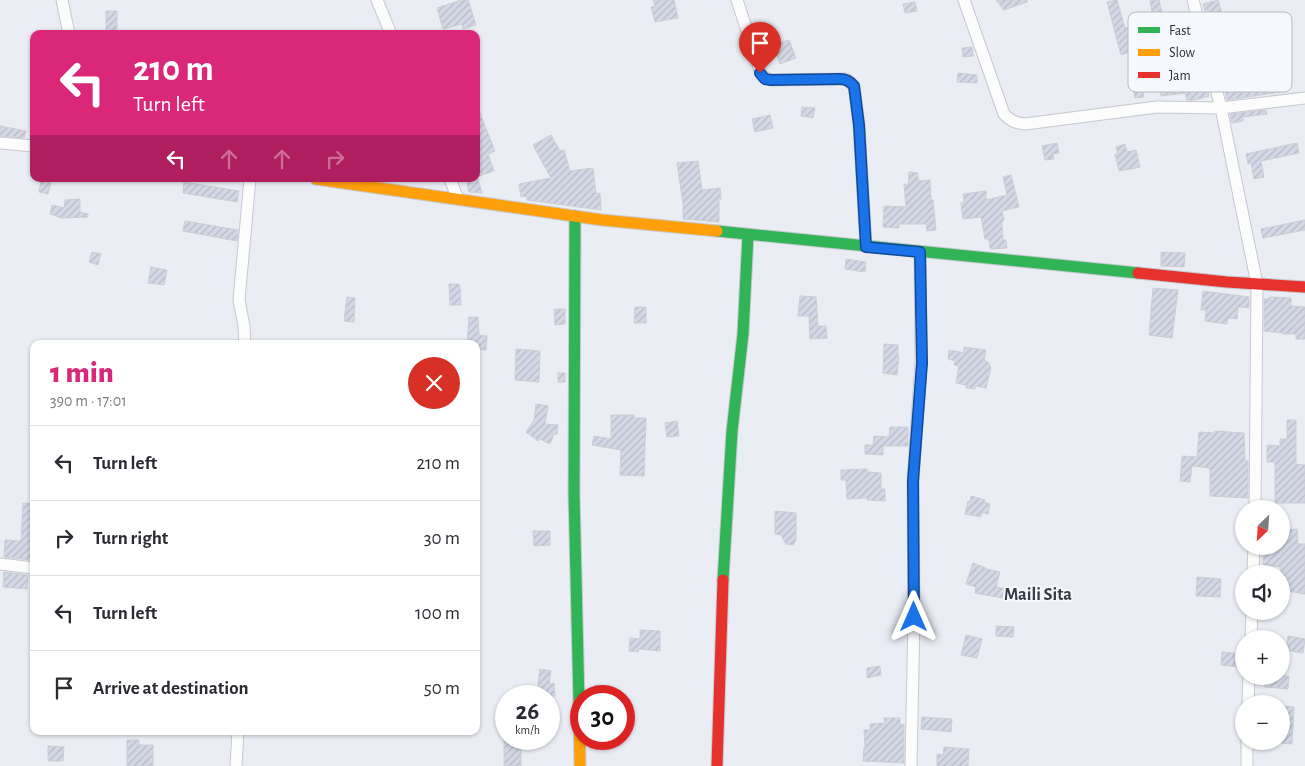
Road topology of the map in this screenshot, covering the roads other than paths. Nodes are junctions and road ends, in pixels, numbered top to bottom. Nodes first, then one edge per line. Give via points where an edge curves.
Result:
1 (62, 0) edge
2 (377, 0) edge
3 (737, 0) edge
4 (964, 0) edge
5 (68, 30) edge
6 (389, 30) edge
7 (1217, 92) edge
8 (1305, 98) edge
9 (1221, 108) junction
10 (0, 143) edge
11 (30, 146) edge
12 (250, 182) edge
13 (337, 182) edge
14 (451, 182) edge
15 (458, 199) junction
16 (575, 216) junction
17 (748, 235) junction
18 (866, 247) junction
19 (920, 252) junction
20 (1257, 284) junction
21 (1305, 287) edge
22 (245, 340) edge
23 (1254, 500) edge
24 (0, 564) edge
25 (30, 568) edge
26 (238, 735) edge
27 (1247, 750) edge
28 (236, 766) edge
29 (580, 766) edge
30 (717, 766) edge
31 (911, 766) edge
32 (1247, 766) edge

1 - 5 street
2 - 6 street
3 - 18 street via 760,73 765,79 846,79 854,86
4 - 9 street via 1004,114 1009,120 1026,124 1157,107
7 - 9 street
8 - 9 street
9 - 20 street
10 - 11 street
12 - 22 street via 239,300
13 - 15 street
14 - 15 street
15 - 16 street
16 - 17 street
16 - 29 street via 574,493
17 - 18 street
17 - 30 street via 743,334 732,432
18 - 19 street
19 - 20 street
19 - 31 street via 922,363 913,481
20 - 21 street
20 - 23 street
24 - 25 street
26 - 28 street
27 - 32 street

